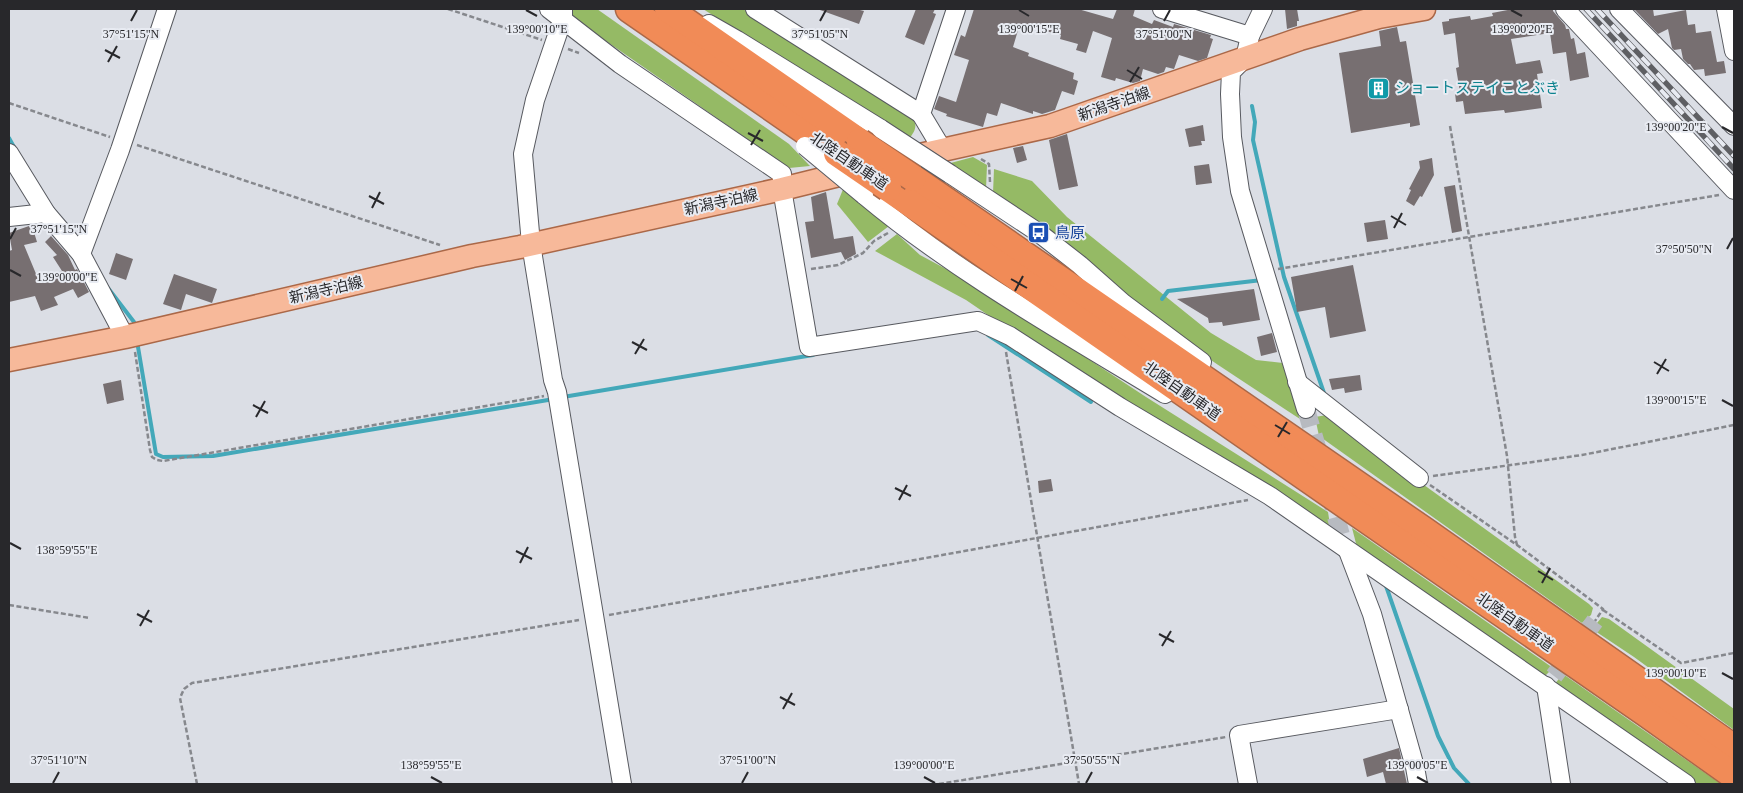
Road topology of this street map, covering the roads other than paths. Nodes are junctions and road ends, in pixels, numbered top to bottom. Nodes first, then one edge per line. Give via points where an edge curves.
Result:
1 (167, 9) edge
2 (618, 9) edge
3 (629, 9) edge
4 (668, 9) edge
5 (680, 9) edge
6 (755, 9) edge
7 (956, 9) edge
8 (1162, 9) edge
9 (1263, 9) edge
10 (1424, 9) edge
11 (1565, 9) edge
12 (1619, 9) edge
13 (1726, 9) edge
14 (558, 12) edge
15 (1250, 36) junction
16 (1734, 51) edge
17 (1245, 58) junction
18 (921, 114) junction
19 (1734, 126) edge
20 (859, 141) junction
21 (942, 149) junction
22 (9, 153) edge
23 (782, 188) junction
24 (876, 191) junction
25 (1730, 192) edge
26 (46, 213) junction
27 (9, 217) edge
28 (531, 244) junction
29 (81, 254) junction
30 (127, 336) junction
31 (9, 360) edge
32 (1297, 382) junction
33 (1306, 409) tunnel mouth
34 (1418, 478) road end
35 (1425, 531) junction
36 (1346, 545) junction
37 (1550, 681) junction
38 (1399, 709) junction
39 (1734, 748) edge
40 (1734, 776) edge
41 (622, 784) edge
42 (1248, 784) edge
43 (1418, 784) edge
44 (1561, 784) edge
45 (1686, 784) edge

1 - 29 street
2 - 24 street, bridge via 805,146
3 - 20 highway, 北陸自動車道
4 - 20 highway, 北陸自動車道
5 - 20 street via 737,40
6 - 18 street
7 - 18 street
8 - 15 street
9 - 15 street
10 - 17 main road, 新潟寺泊線 via 1379,17
11 - 25 street
12 - 19 street
13 - 16 street
14 - 23 street via 620,64 782,174
14 - 28 street via 554,44 535,100 523,154
15 - 17 street
17 - 21 main road, 新潟寺泊線 via 1050,126
17 - 32 street via 1231,72 1230,94 1240,191
18 - 21 street
20 - 24 highway, 北陸自動車道, bridge
20 - 35 highway, 北陸自動車道, bridge
20 - 35 street, bridge via 950,174 1039,233 1160,332
21 - 23 main road, 新潟寺泊線
22 - 26 street
23 - 28 main road, 新潟寺泊線
23 - 36 street via 809,347 978,321 1010,336
24 - 40 highway, 北陸自動車道 via 1317,486
26 - 27 street
26 - 29 street
28 - 30 main road, 新潟寺泊線
28 - 41 street
29 - 30 street
30 - 31 main road, 新潟寺泊線
32 - 33 street
32 - 34 street
35 - 39 highway, 北陸自動車道
36 - 37 street
36 - 38 street via 1372,614
37 - 44 street
37 - 45 street
38 - 42 street via 1239,735
38 - 43 street

